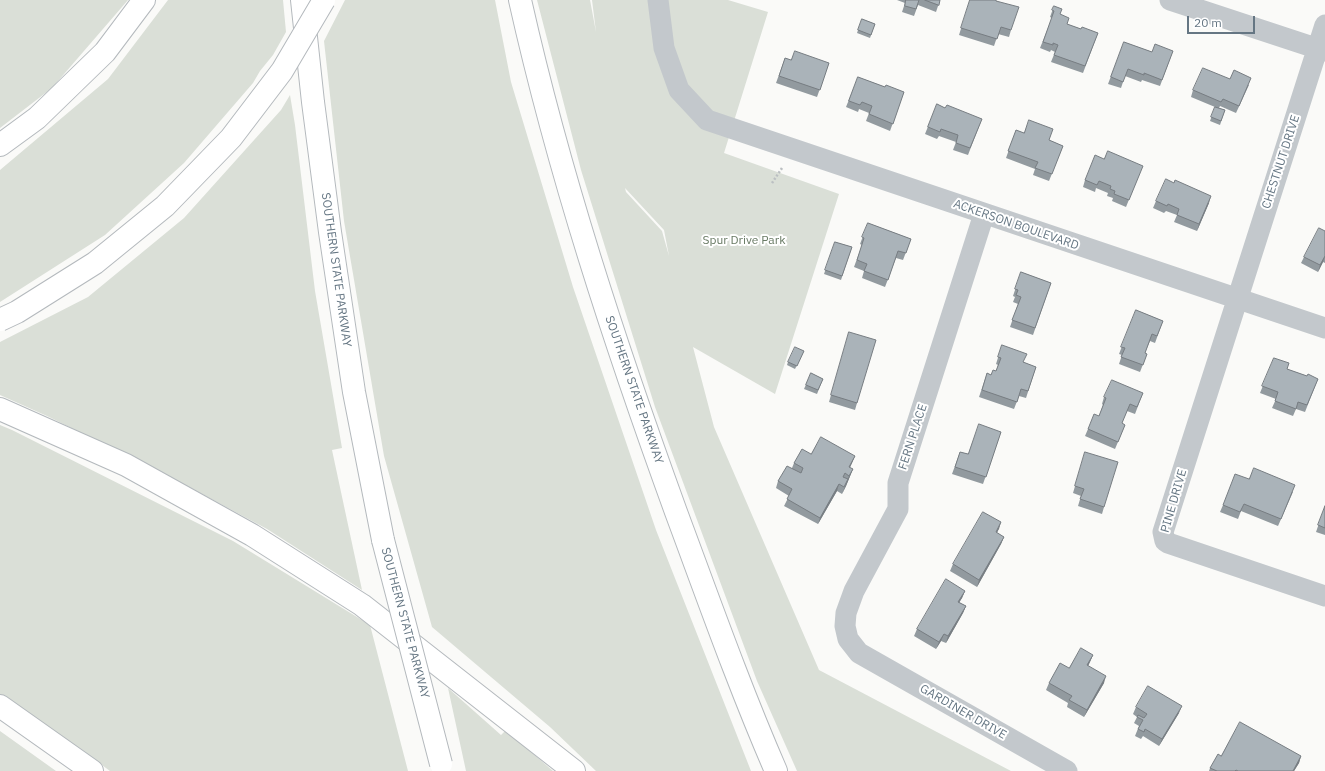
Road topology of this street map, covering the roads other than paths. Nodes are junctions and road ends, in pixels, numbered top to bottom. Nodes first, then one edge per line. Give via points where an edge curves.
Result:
1 (144, 0) edge
2 (302, 0) edge
3 (324, 0) edge
4 (520, 0) edge
5 (658, 0) edge
6 (1170, 0) edge
7 (1325, 25) edge
8 (1321, 49) edge
9 (0, 145) edge
10 (984, 214) junction
11 (1238, 299) junction
12 (0, 320) edge
13 (1325, 328) edge
14 (0, 409) edge
15 (1325, 596) edge
16 (859, 653) joint
17 (0, 706) edge
18 (443, 768) edge
19 (92, 771) edge
20 (574, 771) edge
21 (776, 771) edge
22 (1068, 771) edge

1 - 9 highway via 105,52 37,118
2 - 18 highway, SOUTHERN STATE PARKWAY, bridge via 330,232 354,392 383,540
3 - 12 highway, bridge via 282,71 231,138 165,206 95,263
4 - 21 highway, SOUTHERN STATE PARKWAY via 533,58 581,234 638,406 713,611
5 - 10 street, ACKERSON BOULEVARD via 664,48 679,90 708,120
6 - 8 street
7 - 8 street, CHESTNUT DRIVE
8 - 11 street, CHESTNUT DRIVE
10 - 11 street, ACKERSON BOULEVARD
10 - 16 street, FERN PLACE via 898,483 898,509 854,591 846,613 848,639
11 - 13 street, ACKERSON BOULEVARD
11 - 15 street, PINE DRIVE via 1163,537 1168,544
14 - 20 highway via 126,465 252,535 362,605
16 - 22 street, GARDINER DRIVE
17 - 19 highway

